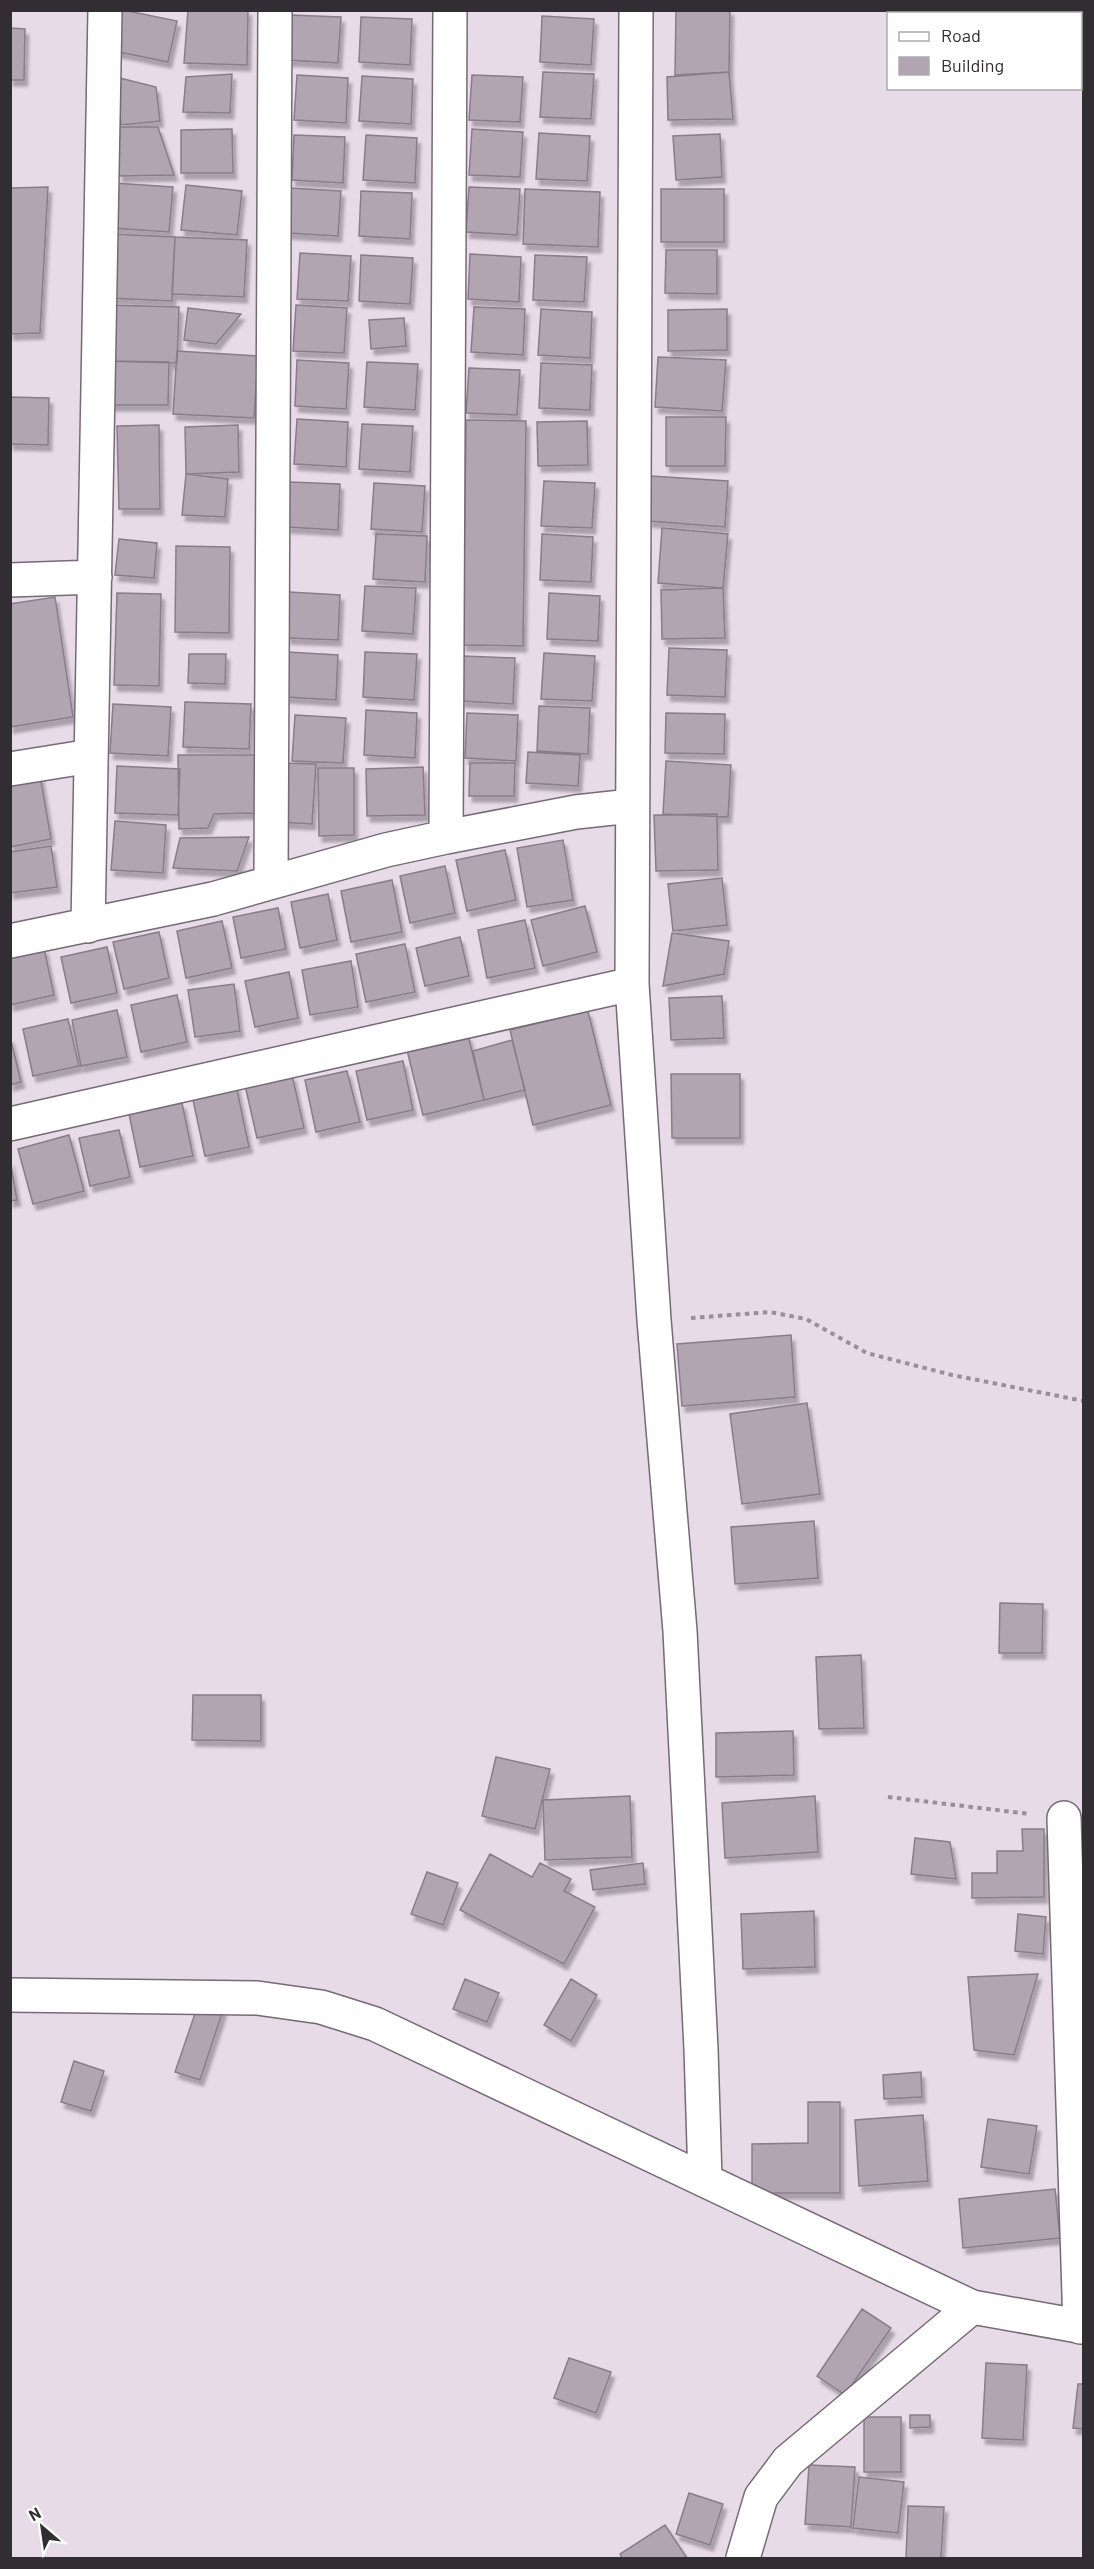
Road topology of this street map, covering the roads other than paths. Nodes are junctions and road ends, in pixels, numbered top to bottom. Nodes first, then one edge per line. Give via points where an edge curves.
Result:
1 (105, 10) edge
2 (275, 10) edge
3 (450, 10) edge
4 (636, 10) edge
5 (95, 577) junction
6 (10, 580) edge
7 (91, 756) junction
8 (10, 768) edge
9 (631, 806) junction
10 (446, 837) junction
11 (271, 881) junction
12 (88, 926) junction
13 (10, 940) edge
14 (632, 984) junction
15 (10, 1124) edge
16 (1064, 1818) road end
17 (10, 1995) edge
18 (705, 2179) junction
19 (972, 2307) junction
20 (1082, 2327) edge
21 (743, 2559) edge

1 - 5 street
2 - 11 street
3 - 10 street
4 - 9 street
5 - 6 street
5 - 7 street
7 - 8 street
7 - 12 street
9 - 10 street via 576,812
9 - 14 street
10 - 11 street
11 - 12 street
12 - 13 street
14 - 15 street
14 - 18 street via 680,1631
16 - 20 street
17 - 18 street via 256,1998 321,2007 375,2024
18 - 19 street
19 - 20 street
19 - 21 street via 788,2461 761,2497

